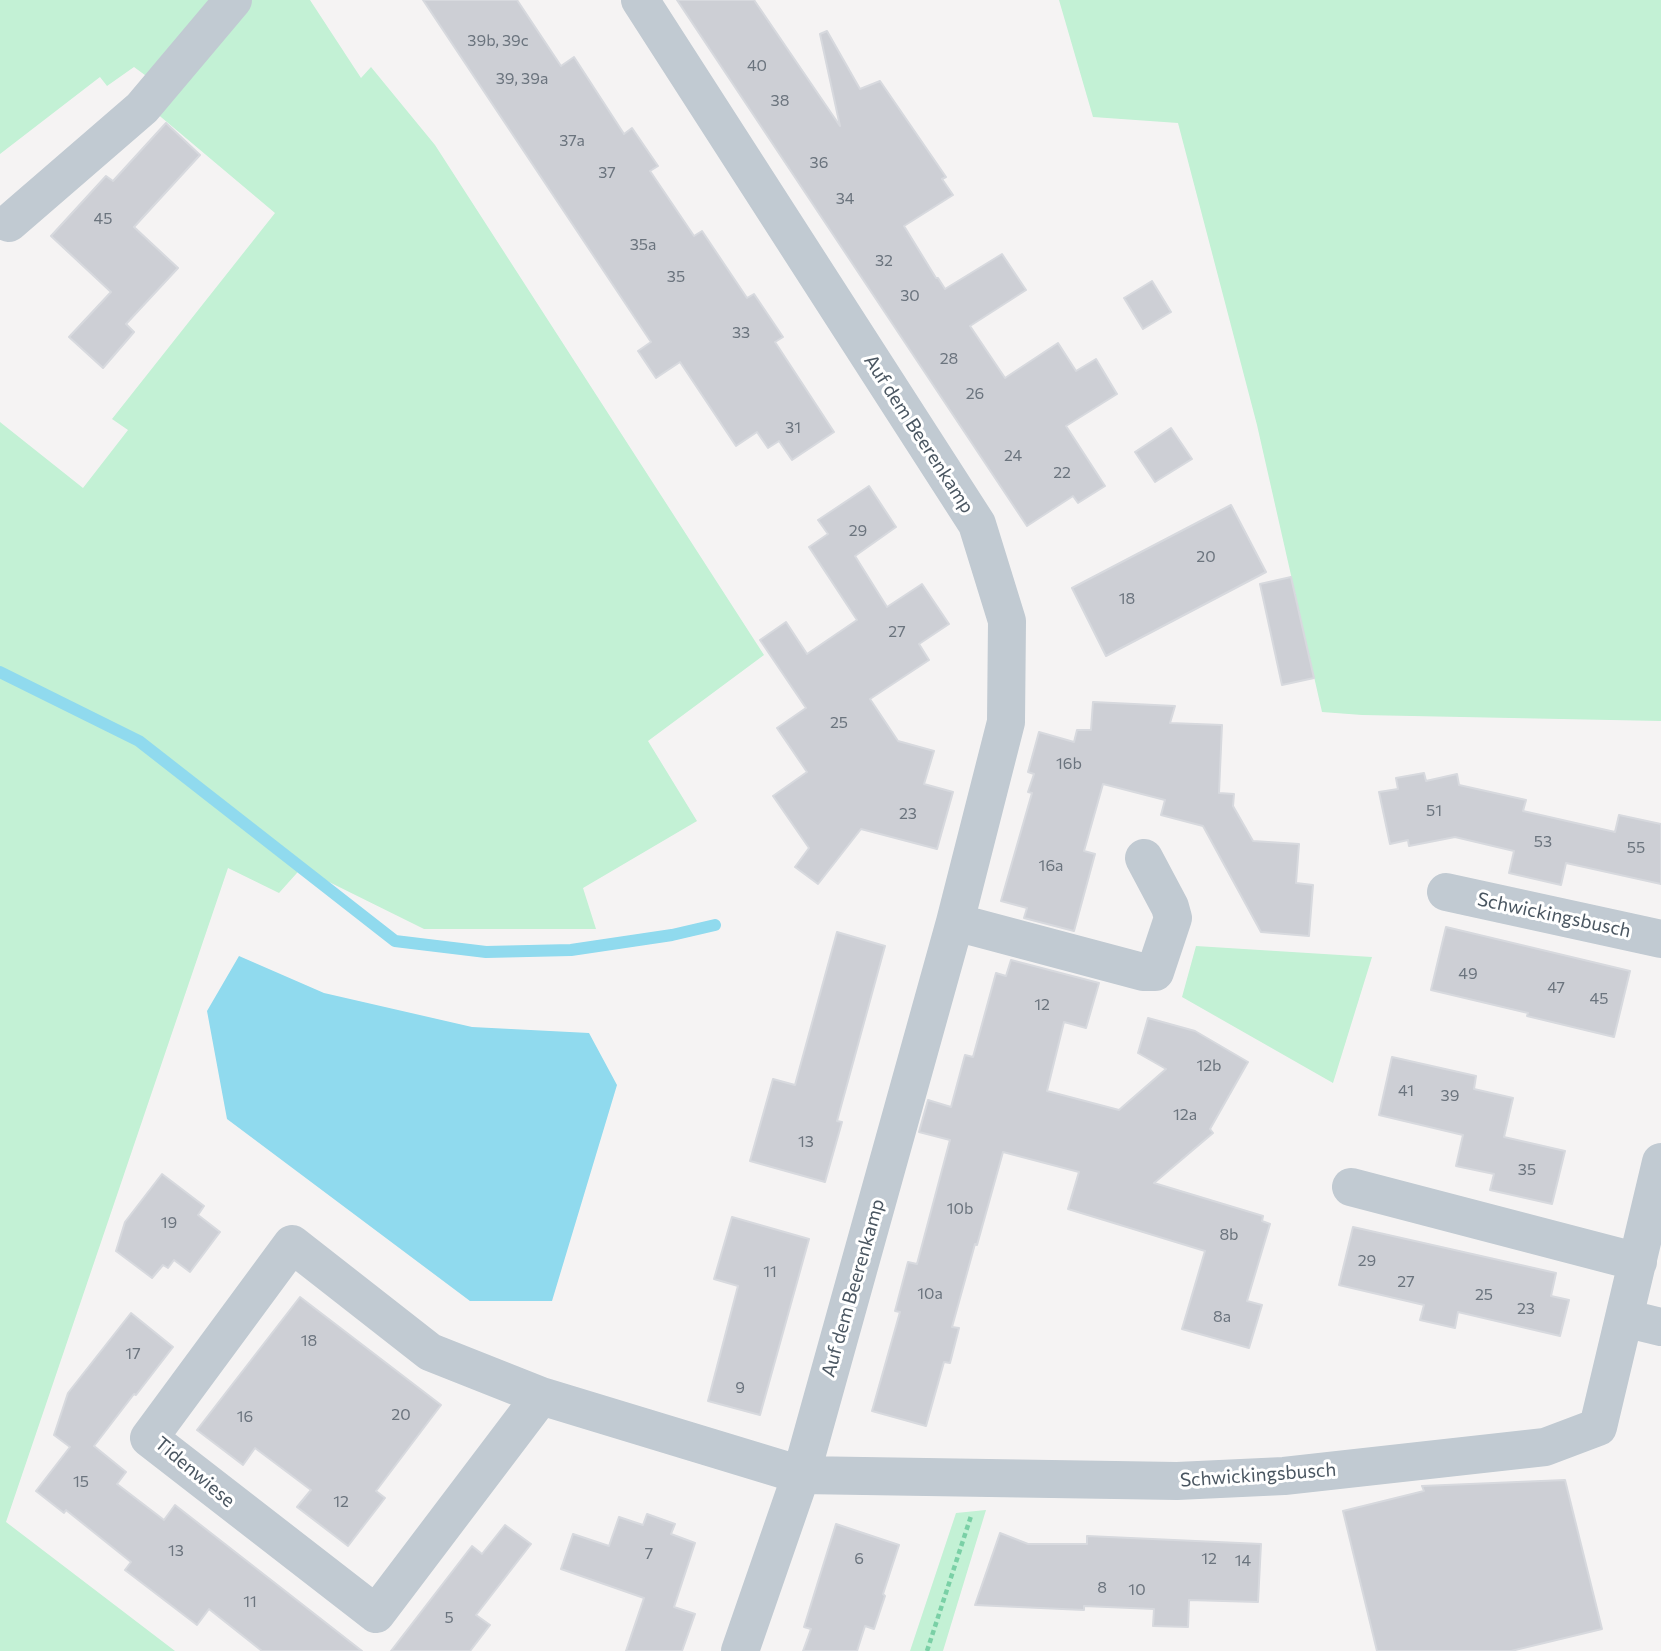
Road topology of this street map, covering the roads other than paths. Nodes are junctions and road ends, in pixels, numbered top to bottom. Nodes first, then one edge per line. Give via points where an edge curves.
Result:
1 (233, 0) edge
2 (640, 0) edge
3 (9, 223) dead end
4 (1144, 858) dead end
5 (1446, 892) dead end
6 (955, 922) junction
7 (1661, 939) edge
8 (1661, 1162) edge
9 (1350, 1187) dead end
10 (1637, 1262) junction
11 (1624, 1318) junction
12 (1661, 1327) edge
13 (541, 1396) junction
14 (801, 1475) junction
15 (740, 1651) edge

1 - 3 street via 142,108
2 - 6 street, Auf dem Beerenkamp via 977,524 1007,621 1006,722
4 - 6 street via 1173,918 1155,972
5 - 7 street, Schwickingsbusch
6 - 14 street, Auf dem Beerenkamp
8 - 10 street, Schwickingsbusch
9 - 10 street
10 - 11 street, Schwickingsbusch
11 - 12 street
11 - 14 street, Schwickingsbusch via 1598,1427 1545,1447 1284,1476 1177,1481
13 - 13 street, Tidenwiese via 430,1353 292,1244 149,1438 376,1614
13 - 14 street, Tidenwiese
14 - 15 street, Auf dem Beerenkamp

